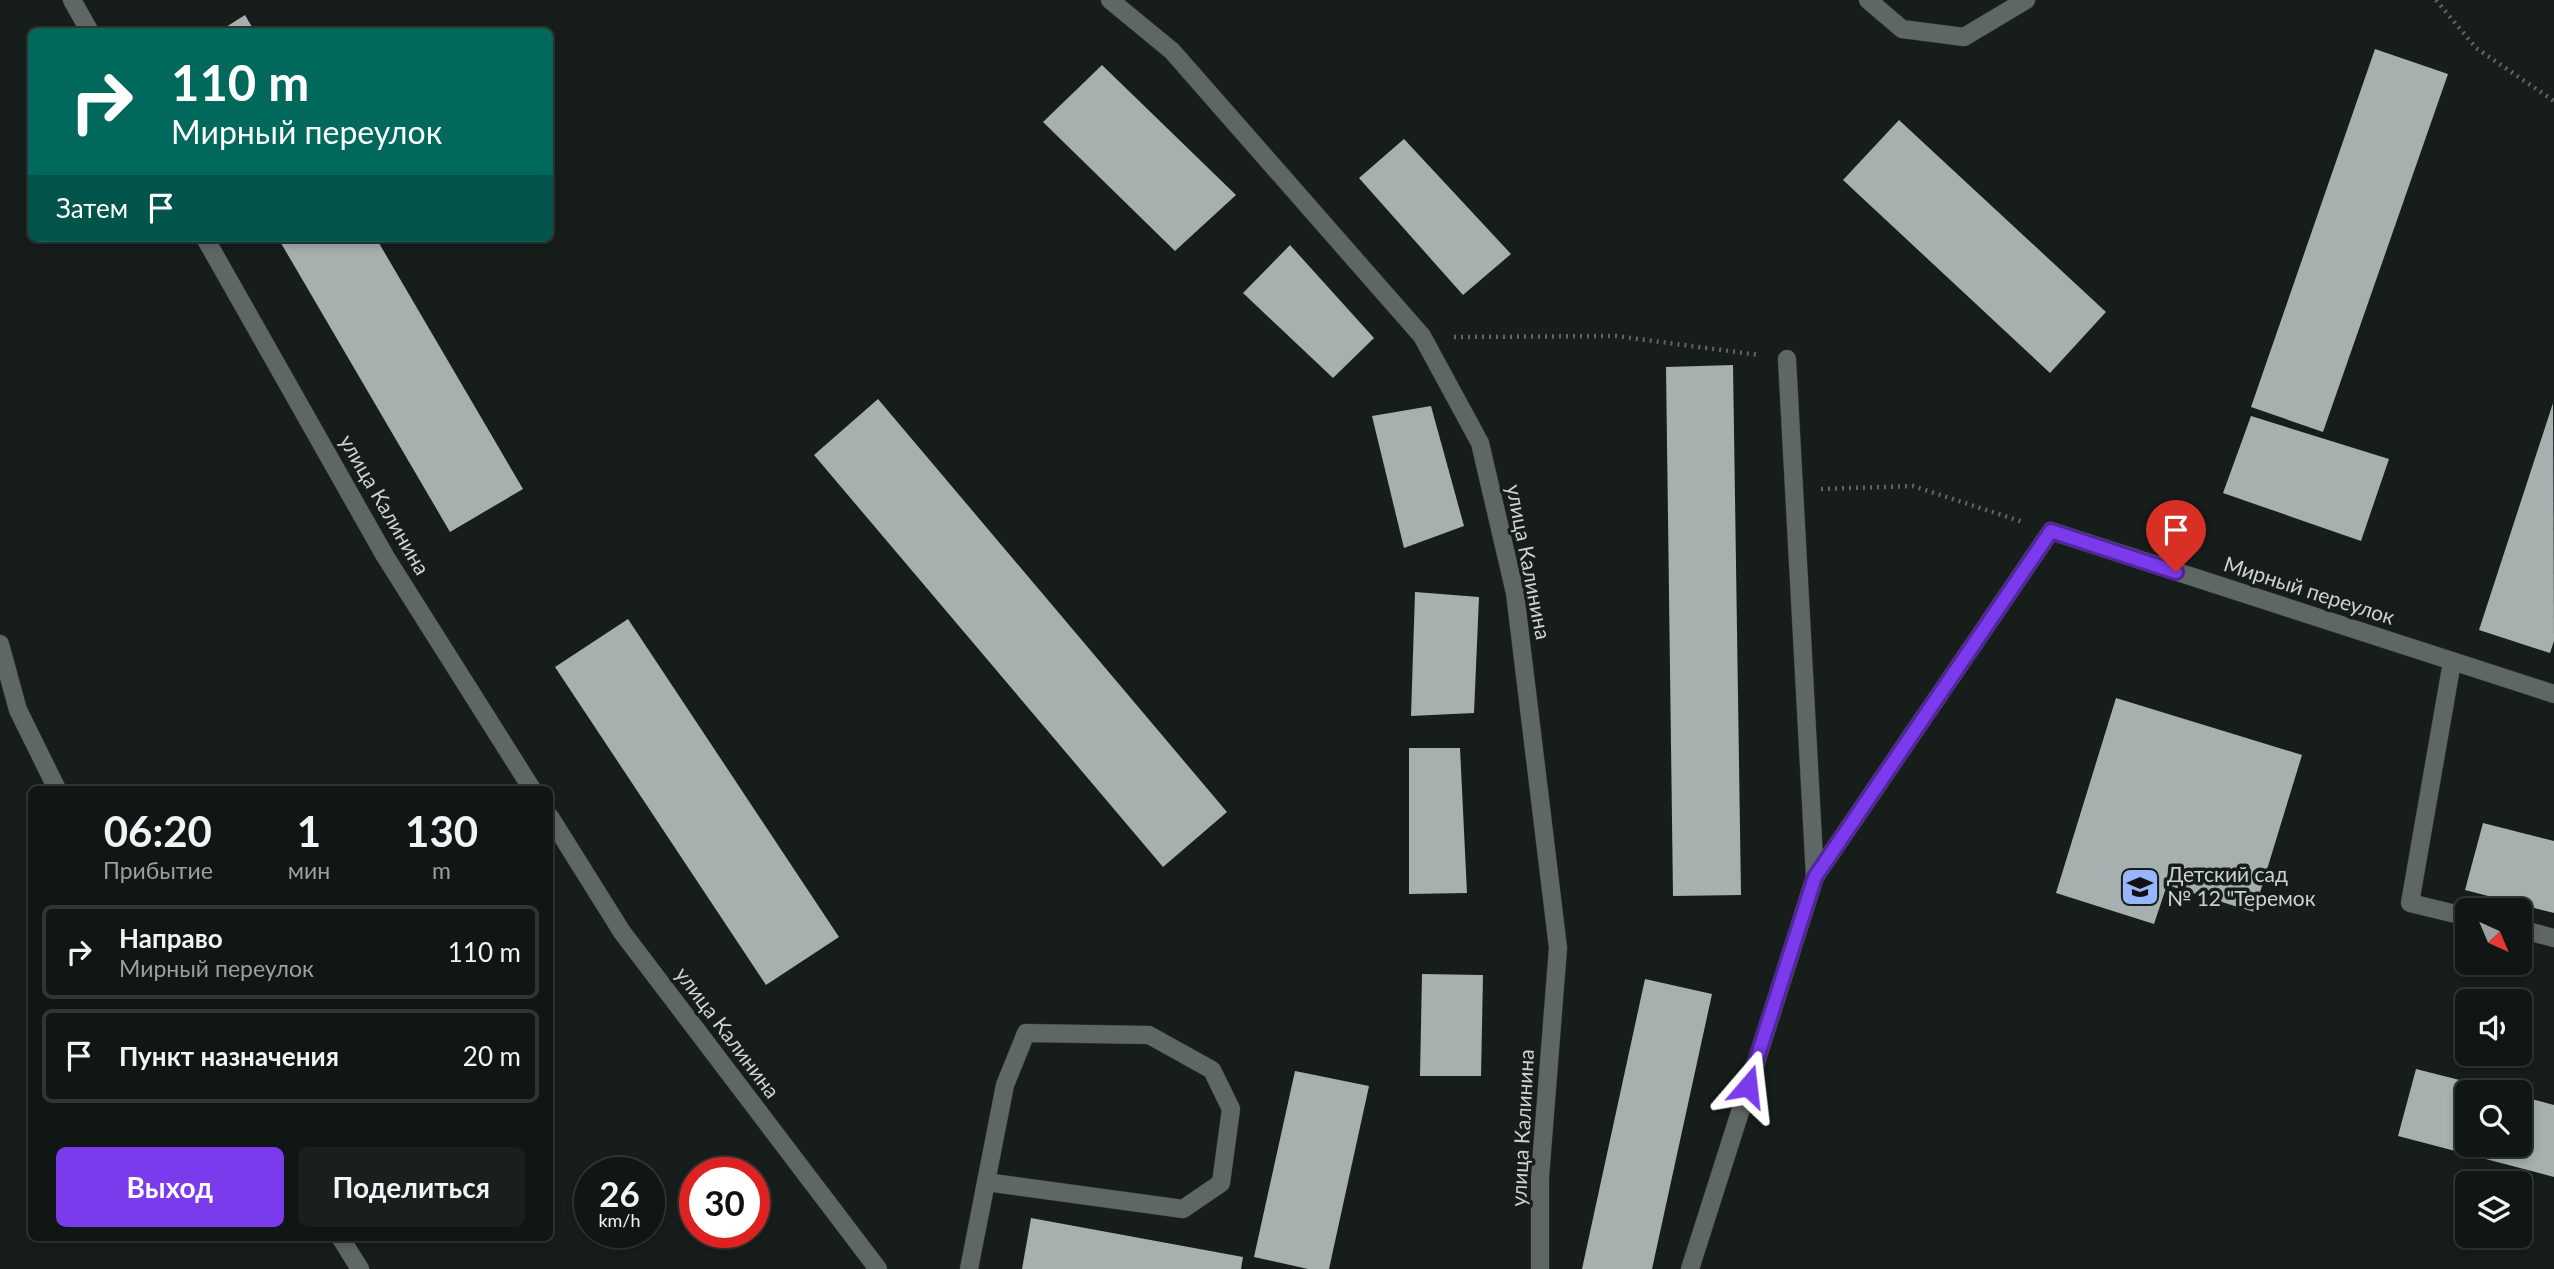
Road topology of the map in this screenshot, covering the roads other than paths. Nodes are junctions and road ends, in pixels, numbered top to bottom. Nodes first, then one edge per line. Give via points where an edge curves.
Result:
1 (72, 0) edge
2 (1110, 0) edge
3 (1868, 0) edge
4 (2026, 0) edge
5 (88, 28) edge
6 (207, 242) edge
7 (1787, 359) road end
8 (0, 644) edge
9 (2452, 662) junction
10 (2554, 695) edge
11 (56, 786) edge
12 (530, 786) edge
13 (553, 822) edge
14 (1815, 877) junction
15 (2455, 914) edge
16 (2532, 932) edge
17 (2554, 938) edge
18 (986, 1182) junction
19 (342, 1241) edge
20 (360, 1269) edge
21 (878, 1269) edge
22 (969, 1269) edge
23 (1540, 1269) edge
24 (1690, 1269) edge

1 - 5 street
2 - 23 street, улица Калинина via 1172,51 1422,336 1480,443 1516,607 1558,948 1540,1177
3 - 4 street via 1902,29 1964,37
6 - 12 street, улица Калинина via 385,556
7 - 14 street
8 - 11 street via 18,710
9 - 10 street, Мирный переулок
9 - 14 street, Мирный переулок via 2051,531
9 - 15 street via 2410,903
13 - 21 street, улица Калинина via 622,932
14 - 24 street
16 - 17 street
18 - 18 street via 1005,1086 1026,1033 1149,1035 1212,1070 1231,1109 1221,1183 1183,1209
18 - 22 street
19 - 20 street

